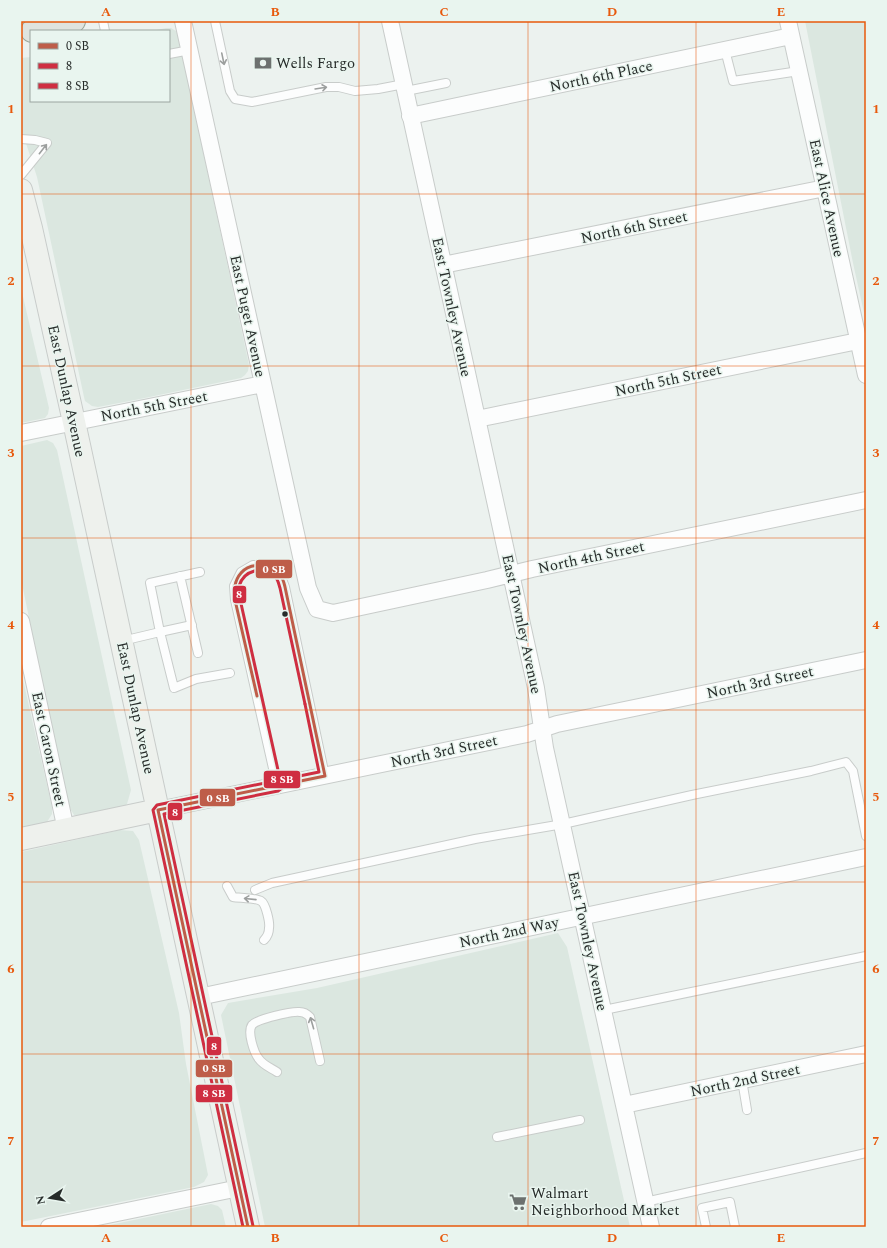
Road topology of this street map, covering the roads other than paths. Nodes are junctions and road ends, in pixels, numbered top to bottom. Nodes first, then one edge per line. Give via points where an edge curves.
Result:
1 (74, 21) edge
2 (183, 21) edge
3 (215, 21) edge
4 (390, 21) edge
5 (790, 28) edge
6 (35, 30) edge
7 (190, 50) junction
8 (725, 50) junction
9 (170, 54) edge
10 (799, 71) junction
11 (446, 83) dead end
12 (405, 88) junction
13 (410, 116) junction
14 (21, 139) edge
15 (21, 175) edge
16 (825, 188) junction
17 (21, 190) edge
18 (443, 266) junction
19 (858, 341) junction
20 (866, 375) edge
21 (263, 384) junction
22 (477, 419) junction
23 (74, 422) junction
24 (21, 433) edge
25 (866, 500) edge
26 (200, 572) dead end
27 (511, 574) junction
28 (180, 576) junction
29 (317, 609) joint
30 (21, 621) edge
31 (192, 625) junction
32 (160, 632) junction
33 (121, 641) junction
34 (198, 653) dead end
35 (866, 660) edge
36 (230, 673) dead end
37 (543, 729) junction
38 (325, 776) junction
39 (277, 786) junction
40 (158, 810) junction
41 (562, 824) junction
42 (66, 830) junction
43 (866, 836) edge
44 (21, 839) edge
45 (866, 857) edge
46 (227, 886) dead end
47 (255, 890) dead end
48 (583, 916) junction
49 (264, 940) dead end
50 (866, 956) edge
51 (199, 997) junction
52 (604, 1010) junction
53 (866, 1054) edge
54 (320, 1061) dead end
55 (277, 1072) dead end
56 (742, 1080) junction
57 (624, 1105) junction
58 (747, 1110) dead end
59 (580, 1120) dead end
60 (497, 1137) dead end
61 (866, 1154) edge
62 (240, 1188) junction
63 (645, 1202) junction
64 (49, 1227) edge
65 (248, 1227) edge
66 (651, 1227) edge
67 (706, 1227) edge
68 (735, 1227) edge

1 - 6 main road
2 - 7 street, East Puget Avenue
3 -> 12 lane via 230,91 235,99 252,102 326,87 355,91
4 - 12 street, East Townley Avenue
5 - 8 street, North 6th Place
5 - 10 street, East Alice Avenue
7 - 9 lane
7 - 21 street, East Puget Avenue
8 - 10 lane via 733,82
8 - 13 street, North 6th Place
10 - 16 street, East Alice Avenue
11 - 12 lane
12 - 13 street, East Townley Avenue
13 - 18 street, East Townley Avenue
15 -> 14 lane via 47,143
16 - 18 street, North 6th Street
16 - 19 street, East Alice Avenue
17 - 23 main road, East Dunlap Avenue
18 - 22 street, East Townley Avenue
19 - 20 street, East Alice Avenue
19 - 22 street, North 5th Street
21 - 23 street, North 5th Street
21 - 29 street, East Puget Avenue via 308,588
22 - 27 street, East Townley Avenue
23 - 24 street, North 5th Street
23 - 33 main road, East Dunlap Avenue
25 - 27 street, North 4th Street
26 - 28 lane
27 - 29 street, North 4th Street via 333,613
27 - 37 street, East Townley Avenue
28 - 31 lane
28 - 32 lane via 150,583
30 - 42 street, East Caron Street
31 - 32 lane
31 - 34 lane
32 - 33 lane
32 - 36 lane via 174,688 196,679
33 - 40 main road, East Dunlap Avenue
35 - 37 street, North 3rd Street
37 - 38 street, North 3rd Street
37 - 41 street, East Townley Avenue
38 - 39 street, North 3rd Street
38 - 39 lane via 285,587 280,574 268,566 253,565 241,572 234,586
39 - 40 street, North 3rd Street
40 - 42 main road, North 3rd Street
40 - 51 main road, East Dunlap Avenue
41 - 43 lane via 846,762 853,771
41 - 47 lane via 475,839 272,883
41 - 48 street, East Townley Avenue
42 - 44 main road, North 3rd Street
45 - 48 street, North 2nd Way
49 -> 46 lane via 269,927 262,901 233,897
48 - 51 street, North 2nd Way
48 - 52 street, East Townley Avenue
50 - 52 lane
51 - 62 main road, East Dunlap Avenue
52 - 57 street, East Townley Avenue
53 - 56 street, North 2nd Street
54 -> 55 lane via 310,1017 305,1013 298,1011 254,1022 250,1031 254,1051 259,1060
56 - 57 street, North 2nd Street
56 - 58 lane
57 - 63 street, East Townley Avenue
59 - 60 lane
61 - 63 lane
62 - 64 street
62 - 65 main road, East Dunlap Avenue
63 - 66 street, East Townley Avenue
67 - 68 lane via 702,1208 730,1202

